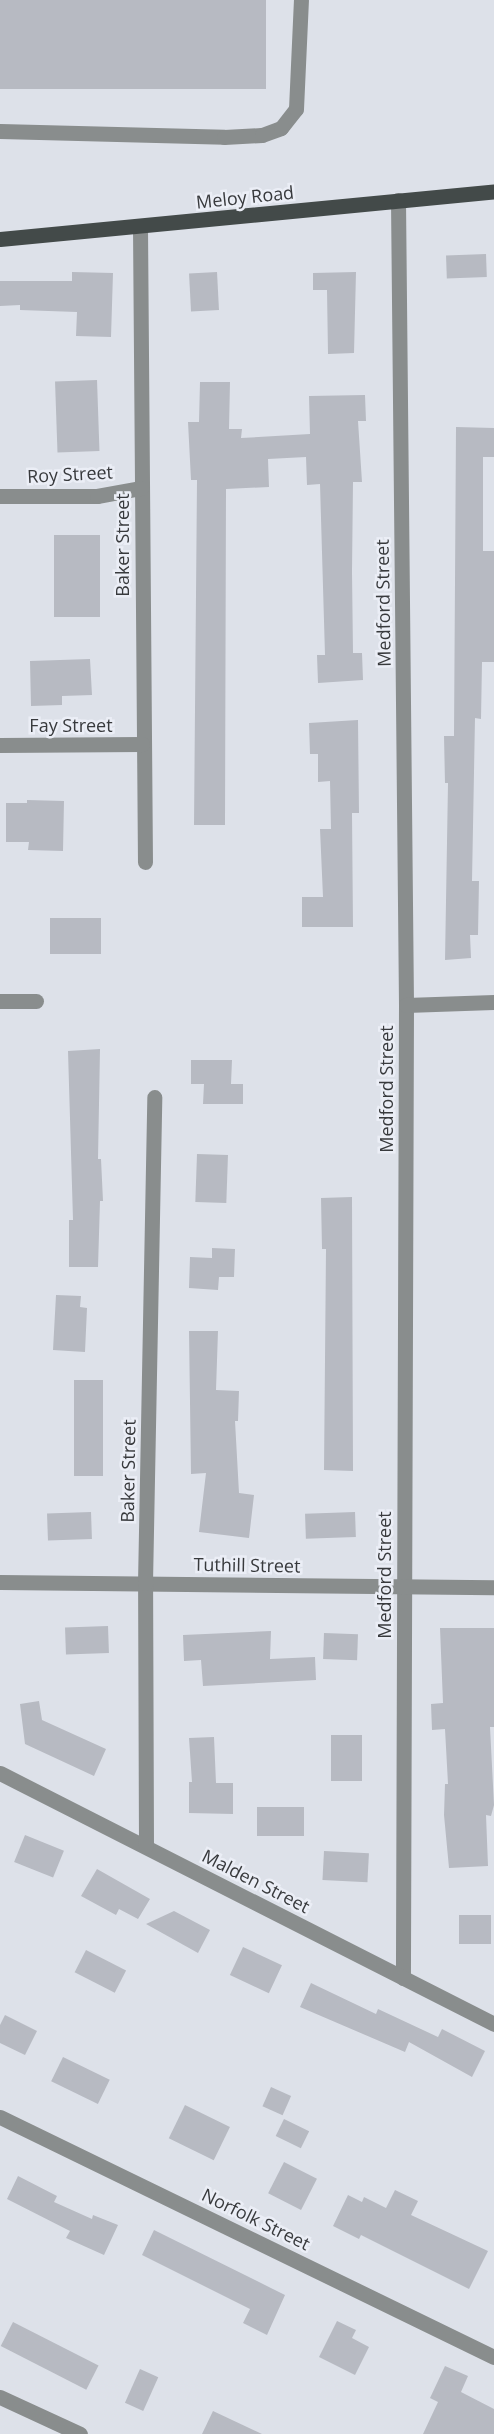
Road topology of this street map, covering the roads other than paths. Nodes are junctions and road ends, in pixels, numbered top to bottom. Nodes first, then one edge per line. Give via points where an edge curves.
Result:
1 (302, 0) edge
2 (0, 131) edge
3 (494, 191) edge
4 (398, 200) junction
5 (140, 227) junction
6 (0, 239) edge
7 (141, 488) junction
8 (0, 496) edge
9 (142, 744) junction
10 (0, 745) edge
11 (145, 862) dead end
12 (36, 1001) dead end
13 (0, 1002) edge
14 (494, 1002) edge
15 (406, 1005) junction
16 (154, 1097) dead end
17 (0, 1582) edge
18 (145, 1582) junction
19 (403, 1587) junction
20 (494, 1587) edge
21 (0, 1773) edge
22 (146, 1846) junction
23 (403, 1978) junction
24 (494, 2024) edge
25 (0, 2117) edge
26 (494, 2357) edge
27 (0, 2397) edge
28 (80, 2434) edge

1 - 2 street via 296,109 281,128 262,135 224,137
3 - 4 main road, Meloy Road
4 - 5 main road, Meloy Road
4 - 15 street, Medford Street
5 - 6 main road, Meloy Road
5 - 7 street, Baker Street
7 - 8 street, Roy Street via 97,496
7 - 9 street, Baker Street
9 - 10 street, Fay Street
9 - 11 street, Baker Street
12 - 13 street
14 - 15 street
15 - 19 street, Medford Street
16 - 18 street, Baker Street
17 - 18 street, Tuthill Street
18 - 19 street, Tuthill Street
18 - 22 street, Baker Street
19 - 20 street, Tuthill Street
19 - 23 street, Medford Street
21 - 22 street, Malden Street
22 - 23 street, Malden Street
23 - 24 street, Malden Street
25 - 26 street, Norfolk Street
27 - 28 street

